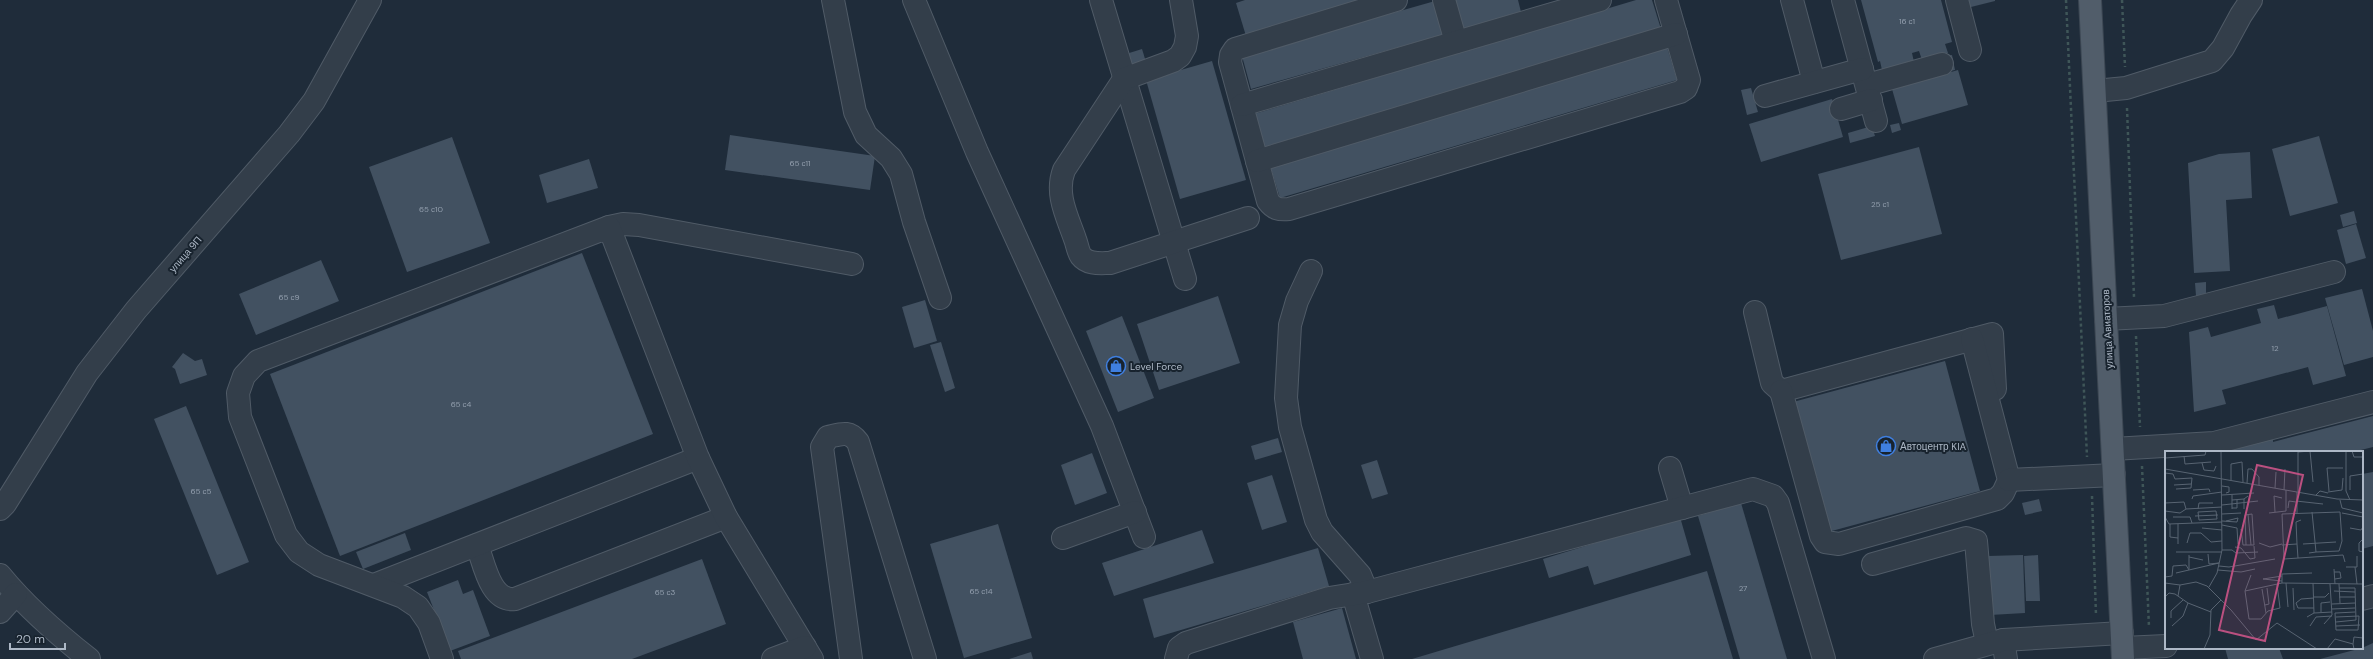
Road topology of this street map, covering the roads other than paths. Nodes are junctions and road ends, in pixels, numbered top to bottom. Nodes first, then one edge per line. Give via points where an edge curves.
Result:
1 (370, 0) edge
2 (832, 0) edge
3 (914, 0) edge
4 (1102, 0) edge
5 (1181, 0) edge
6 (1396, 0) edge
7 (1444, 0) edge
8 (1600, 0) edge
9 (1666, 0) edge
10 (1792, 0) edge
11 (1843, 0) edge
12 (1957, 0) edge
13 (2090, 0) edge
14 (2251, 0) edge
15 (1676, 34) junction
16 (1456, 42) junction
17 (1970, 50) dead end
18 (1942, 64) dead end
19 (1124, 79) junction
20 (1814, 82) junction
21 (1866, 85) junction
22 (2095, 91) junction
23 (1766, 96) dead end
24 (1242, 106) junction
25 (1841, 109) dead end
26 (1876, 121) dead end
27 (1257, 161) junction
28 (1248, 218) dead end
29 (609, 227) junction
30 (1174, 242) junction
31 (852, 264) dead end
32 (1311, 271) dead end
33 (2334, 272) dead end
34 (1185, 279) dead end
35 (940, 298) dead end
36 (1755, 312) dead end
37 (2106, 319) junction
38 (1781, 391) junction
39 (2373, 402) edge
40 (2113, 449) junction
41 (698, 458) junction
42 (1670, 468) dead end
43 (2114, 475) junction
44 (2009, 480) junction
45 (1682, 508) junction
46 (0, 509) edge
47 (1135, 512) junction
48 (726, 517) junction
49 (1144, 537) dead end
50 (1063, 538) dead end
51 (477, 545) junction
52 (1874, 564) dead end
53 (0, 575) edge
54 (374, 586) junction
55 (1360, 593) junction
56 (16, 594) junction
57 (2373, 596) edge
58 (2363, 599) edge
59 (0, 612) edge
60 (2165, 646) edge
61 (1999, 647) edge
62 (2123, 647) edge
63 (808, 653) edge
64 (89, 659) edge
65 (442, 659) edge
66 (773, 659) edge
67 (851, 659) edge
68 (924, 659) edge
69 (1176, 659) edge
70 (1372, 659) edge
71 (1824, 659) edge
72 (1935, 659) edge

1 - 46 street, улица 9П via 314,102 136,310 87,373
2 - 35 street via 855,112 866,135 891,158 901,174 914,222
3 - 47 street via 977,152 1102,426
4 - 19 street
5 - 19 street via 1187,36 1186,47 1180,56
6 - 24 street via 1236,49 1231,55 1230,62
7 - 16 street
8 - 16 street
9 - 15 street
10 - 20 street
11 - 21 street
12 - 17 street
13 - 22 main road, улица Авиаторов
14 - 22 street via 2223,48 2212,61 2126,88
15 - 27 street
15 - 27 street via 1689,80 1686,88 1680,92 1289,209 1280,210 1268,202
16 - 24 street
18 - 21 street
19 - 30 street
19 - 30 street via 1064,170 1060,181 1062,201 1081,256 1090,262 1110,263
20 - 21 street
20 - 23 street
21 - 25 street
21 - 26 street
22 - 37 main road, улица Авиаторов
24 - 27 street
28 - 30 street
29 - 31 street via 623,224 638,225
29 - 41 street
29 - 54 street via 258,361 244,376 238,393 240,417 286,535 299,552 319,565
30 - 34 street
32 - 55 street via 1297,301 1290,325 1286,398 1290,427 1316,520 1322,532 1360,575
33 - 37 street via 2164,316
36 - 38 street via 1772,383
37 - 40 main road, улица Авиаторов
38 - 44 street via 1821,536 1825,542 1839,544 1997,499
38 - 44 street via 1992,334 1997,436
39 - 40 street via 2214,443
40 - 43 main road, улица Авиаторов
41 - 48 street
41 - 51 street
42 - 45 street
43 - 44 street
43 - 62 main road, улица Авиаторов
45 - 55 street
45 - 71 street via 1753,489 1773,496 1778,503
47 - 49 street
47 - 50 street
48 - 51 street via 508,600 494,590
48 - 63 street
51 - 54 street
52 - 61 street via 1966,538 1976,542 1983,624
53 - 56 street
54 - 65 street via 403,597 418,607 429,624
55 - 69 street via 1329,598 1186,643 1179,648
55 - 70 street
56 - 59 street
56 - 64 street via 52,630
57 - 58 street
60 - 62 street
61 - 62 street via 2097,634
61 - 72 street
63 - 66 street
67 - 68 street via 822,447 828,437 843,433 854,436 858,442

